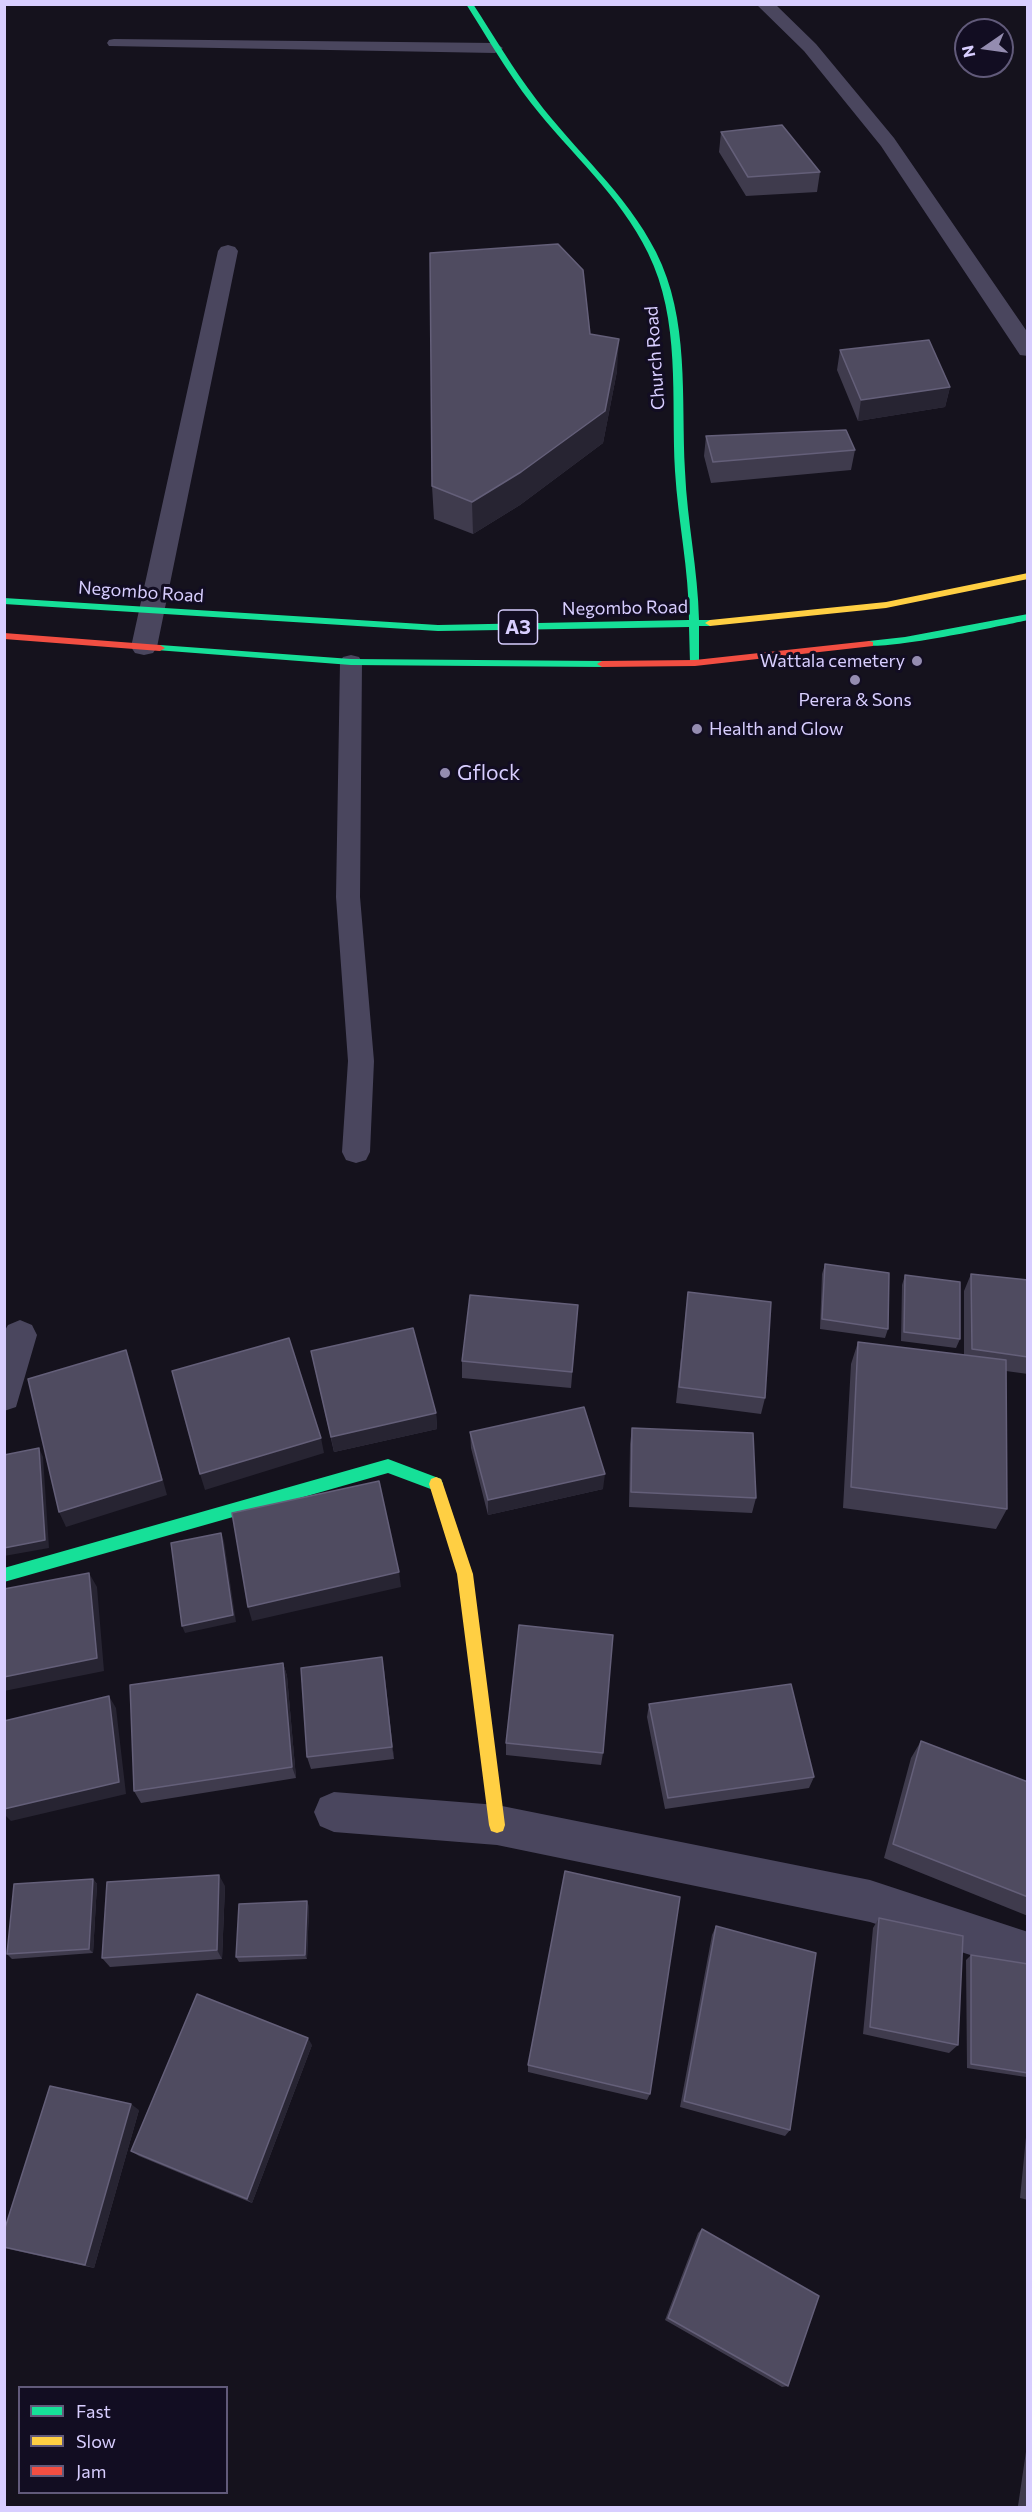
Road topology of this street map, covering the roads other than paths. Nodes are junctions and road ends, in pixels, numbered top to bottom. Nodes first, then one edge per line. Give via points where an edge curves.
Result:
1 (469, 4) edge
2 (764, 4) edge
3 (114, 43) dead end
4 (495, 48) junction
5 (228, 251) dead end
6 (1028, 350) edge
7 (1028, 576) edge
8 (4, 601) edge
9 (153, 610) junction
10 (1028, 617) edge
11 (698, 624) junction
12 (4, 636) edge
13 (144, 647) junction
14 (351, 662) junction
15 (695, 663) junction
16 (356, 1152) dead end
17 (20, 1335) dead end
18 (4, 1396) edge
19 (4, 1575) edge
20 (334, 1812) dead end
21 (497, 1825) junction
22 (1028, 1953) edge

1 - 4 main road, Church Road
2 - 6 street via 800,35 871,121
3 - 4 lane
4 - 11 main road, Church Road via 556,130 596,170 623,206 660,270 670,302 681,495
5 - 9 street
7 - 11 main road, Negombo Road / A3 via 886,605
8 - 9 main road, Negombo Road / A3
9 - 11 main road, Negombo Road / A3 via 438,628
9 - 13 street
10 - 15 main road, A3 via 905,640
11 - 15 main road, Church Road
12 - 13 main road, A3
13 - 14 main road, A3
14 - 15 main road, A3
14 - 16 lane via 348,897 361,1061
17 - 18 street
19 - 21 main road via 388,1466 437,1485 465,1574
20 - 21 street
21 - 22 street via 870,1901

